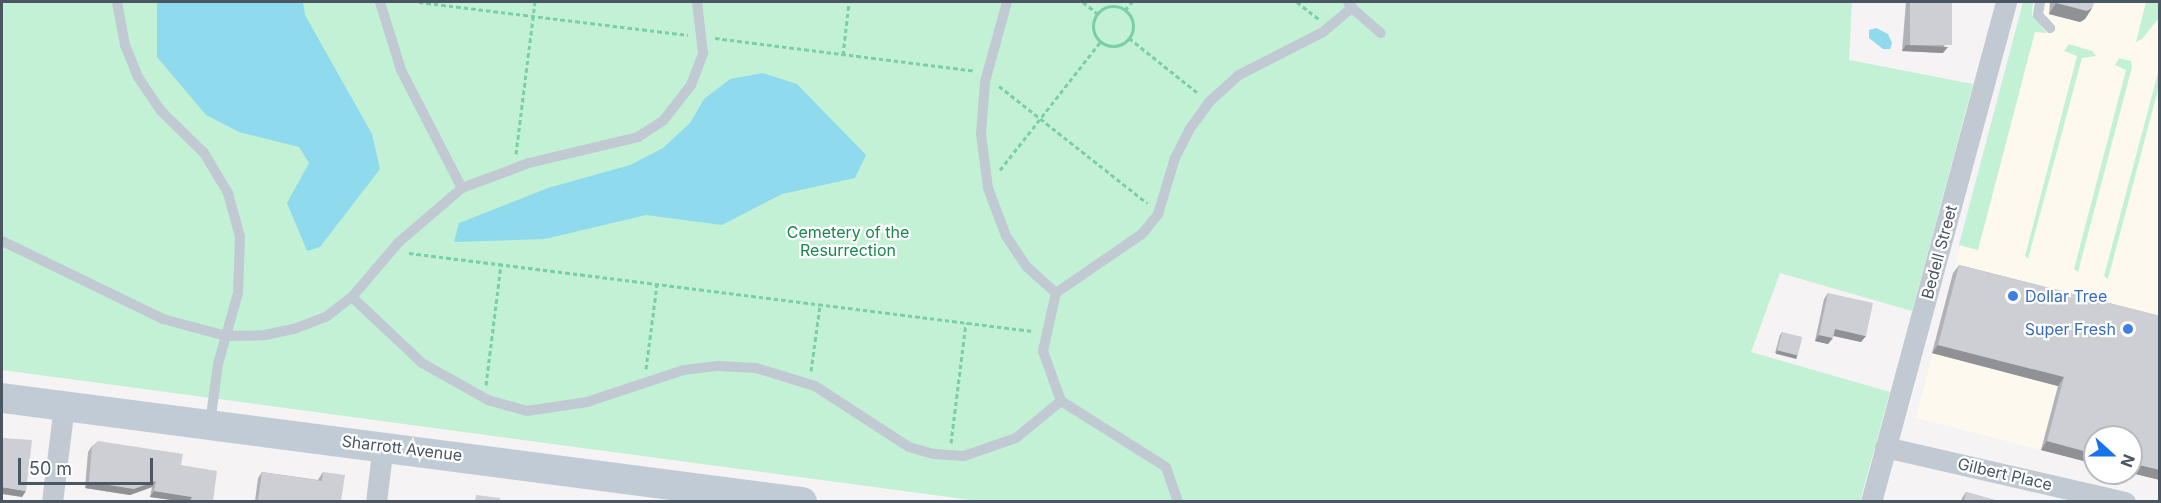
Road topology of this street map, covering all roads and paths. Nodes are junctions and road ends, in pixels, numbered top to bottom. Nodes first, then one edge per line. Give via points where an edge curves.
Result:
1 (117, 2) edge
2 (380, 2) edge
3 (419, 2) edge
4 (535, 2) edge
5 (697, 2) edge
6 (849, 2) edge
7 (1007, 2) edge
8 (1083, 2) edge
9 (1132, 2) edge
10 (1297, 2) edge
11 (2006, 2) edge
12 (2040, 2) edge
13 (1350, 5) edge
14 (1125, 10) junction
15 (1098, 14) junction
16 (533, 16) junction
17 (1320, 20) dead end
18 (2050, 28) dead end
19 (1381, 33) dead end
20 (692, 36) dead end
21 (715, 38) dead end
22 (1129, 38) junction
23 (1101, 41) junction
24 (843, 55) junction
25 (977, 72) dead end
26 (995, 83) dead end
27 (1201, 95) dead end
28 (1040, 119) junction
29 (515, 156) dead end
30 (996, 175) dead end
31 (462, 188) junction
32 (1151, 206) dead end
33 (2, 241) edge
34 (407, 253) dead end
35 (501, 265) junction
36 (657, 284) junction
37 (1056, 293) junction
38 (352, 297) junction
39 (820, 305) junction
40 (966, 323) junction
41 (1035, 332) dead end
42 (226, 336) junction
43 (645, 370) dead end
44 (811, 372) dead end
45 (486, 386) dead end
46 (2, 398) edge
47 (1061, 401) junction
48 (64, 405) junction
49 (210, 423) junction
50 (950, 444) dead end
51 (384, 445) junction
52 (1885, 447) junction
53 (697, 494) edge
54 (52, 501) edge
55 (376, 501) edge
56 (802, 501) edge
57 (1178, 501) edge
58 (1871, 501) edge
59 (2125, 501) edge

1 - 42 lane via 125,45 138,77 161,111 204,153 228,194 240,237 238,293
2 - 31 lane via 401,70
3 - 16 path
4 - 16 path
5 - 31 lane via 703,53 691,85 663,121 638,137 529,163
6 - 24 path
7 - 37 lane via 985,82 981,134 988,188 1006,236 1027,267
8 - 15 path
9 - 14 path
10 - 17 path
11 - 52 street, Bedell Street
12 - 18 lane via 2038,15
13 - 19 lane
13 - 37 lane via 1323,32 1239,75 1209,102 1188,130 1158,214 1142,234
14 - 15 path via 1113,6
14 - 22 path via 1133,26
15 - 23 path via 1094,28
16 - 20 path
16 - 29 path
21 - 24 path
22 - 23 path via 1118,45
22 - 27 path
23 - 28 path
24 - 25 path
26 - 28 path
28 - 30 path
28 - 32 path
31 - 38 lane via 399,242
33 - 42 lane via 163,319
34 - 35 path
35 - 36 path
35 - 45 path
36 - 39 path
36 - 43 path
37 - 47 lane via 1043,351
38 - 42 lane via 326,317 294,329
38 - 47 lane via 422,363 488,400 527,411 587,402 684,370 718,366 756,368 814,386 909,447 964,456 1016,438
39 - 40 path
39 - 44 path
40 - 41 path
40 - 50 path
42 - 49 lane
46 - 48 street, Sharrott Avenue
47 - 57 lane via 1166,467
48 - 49 street, Sharrott Avenue
48 - 54 street
49 - 51 street, Sharrott Avenue
51 - 53 street, Sharrott Avenue
51 - 55 street
52 - 58 street, Bedell Street
52 - 59 street, Gilbert Place
53 - 56 street, Sharrott Avenue

